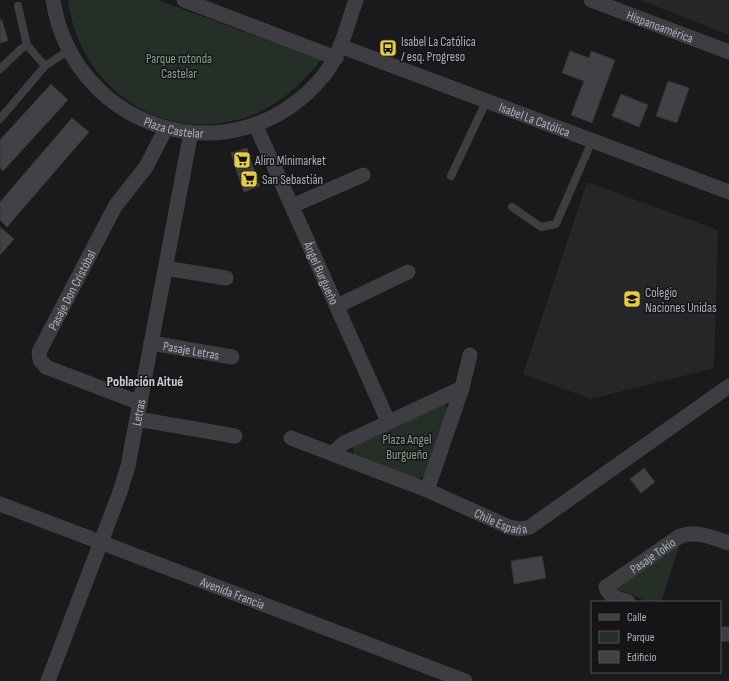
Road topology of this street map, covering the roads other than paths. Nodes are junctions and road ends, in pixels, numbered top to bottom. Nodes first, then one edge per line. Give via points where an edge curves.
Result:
1 (53, 0) edge
2 (184, 0) edge
3 (356, 0) edge
4 (590, 0) edge
5 (18, 6) dead end
6 (27, 45) junction
7 (68, 50) junction
8 (338, 52) junction
9 (729, 52) edge
10 (46, 66) junction
11 (0, 69) edge
12 (486, 102) junction
13 (0, 119) edge
14 (255, 124) junction
15 (166, 128) junction
16 (191, 132) junction
17 (592, 141) junction
18 (363, 175) dead end
19 (451, 176) dead end
20 (729, 192) edge
21 (292, 206) junction
22 (512, 207) dead end
23 (166, 268) junction
24 (408, 272) dead end
25 (226, 278) dead end
26 (336, 306) junction
27 (151, 343) junction
28 (470, 355) dead end
29 (232, 357) dead end
30 (729, 386) edge
31 (462, 388) junction
32 (140, 403) junction
33 (137, 419) junction
34 (388, 421) junction
35 (235, 436) dead end
36 (291, 438) dead end
37 (333, 453) junction
38 (427, 490) junction
39 (0, 504) edge
40 (101, 543) junction
41 (729, 543) edge
42 (626, 601) edge
43 (48, 681) edge
44 (465, 681) edge

1 - 7 street, Plaza Castelar via 56,18
2 - 8 street, Isabel La Católica
3 - 8 street, Plaza Castelar
4 - 9 street, Hispanoamérica
5 - 6 lane
6 - 10 lane
6 - 11 lane
7 - 10 lane
7 - 15 street, Plaza Castelar via 84,75 104,96 139,118
8 - 12 street, Isabel La Católica
8 - 14 street, Plaza Castelar via 324,75 300,99 281,112
10 - 13 lane
12 - 17 street, Isabel La Católica
12 - 19 lane
14 - 16 street, Plaza Castelar via 225,132
14 - 21 street, Ángel Burgueño
15 - 16 street, Plaza Castelar
15 - 32 street, Pasaje Don Cristóbal via 146,167 116,205 39,352 40,360 46,367
16 - 23 street, Letras
17 - 20 street, Isabel La Católica
17 - 22 lane via 556,224 542,227
18 - 21 street
21 - 26 street, Ángel Burgueño
23 - 25 street
23 - 27 street, Letras
24 - 26 street
26 - 34 street, Ángel Burgueño
27 - 29 street, Pasaje Letras
27 - 32 street, Letras
28 - 31 street
30 - 38 street, Chile España via 530,527 509,527
31 - 34 street
31 - 38 street
32 - 33 street, Letras
33 - 35 street
33 - 40 street, Letras via 124,479
34 - 37 street via 344,443
36 - 37 street, Chile España
37 - 38 street, Chile España
39 - 40 street, Avenida Francia
40 - 43 street, Letras
40 - 44 street, Avenida Francia
41 - 42 street, Pasaje Tokio via 704,535 689,533 680,536 606,587 614,596

